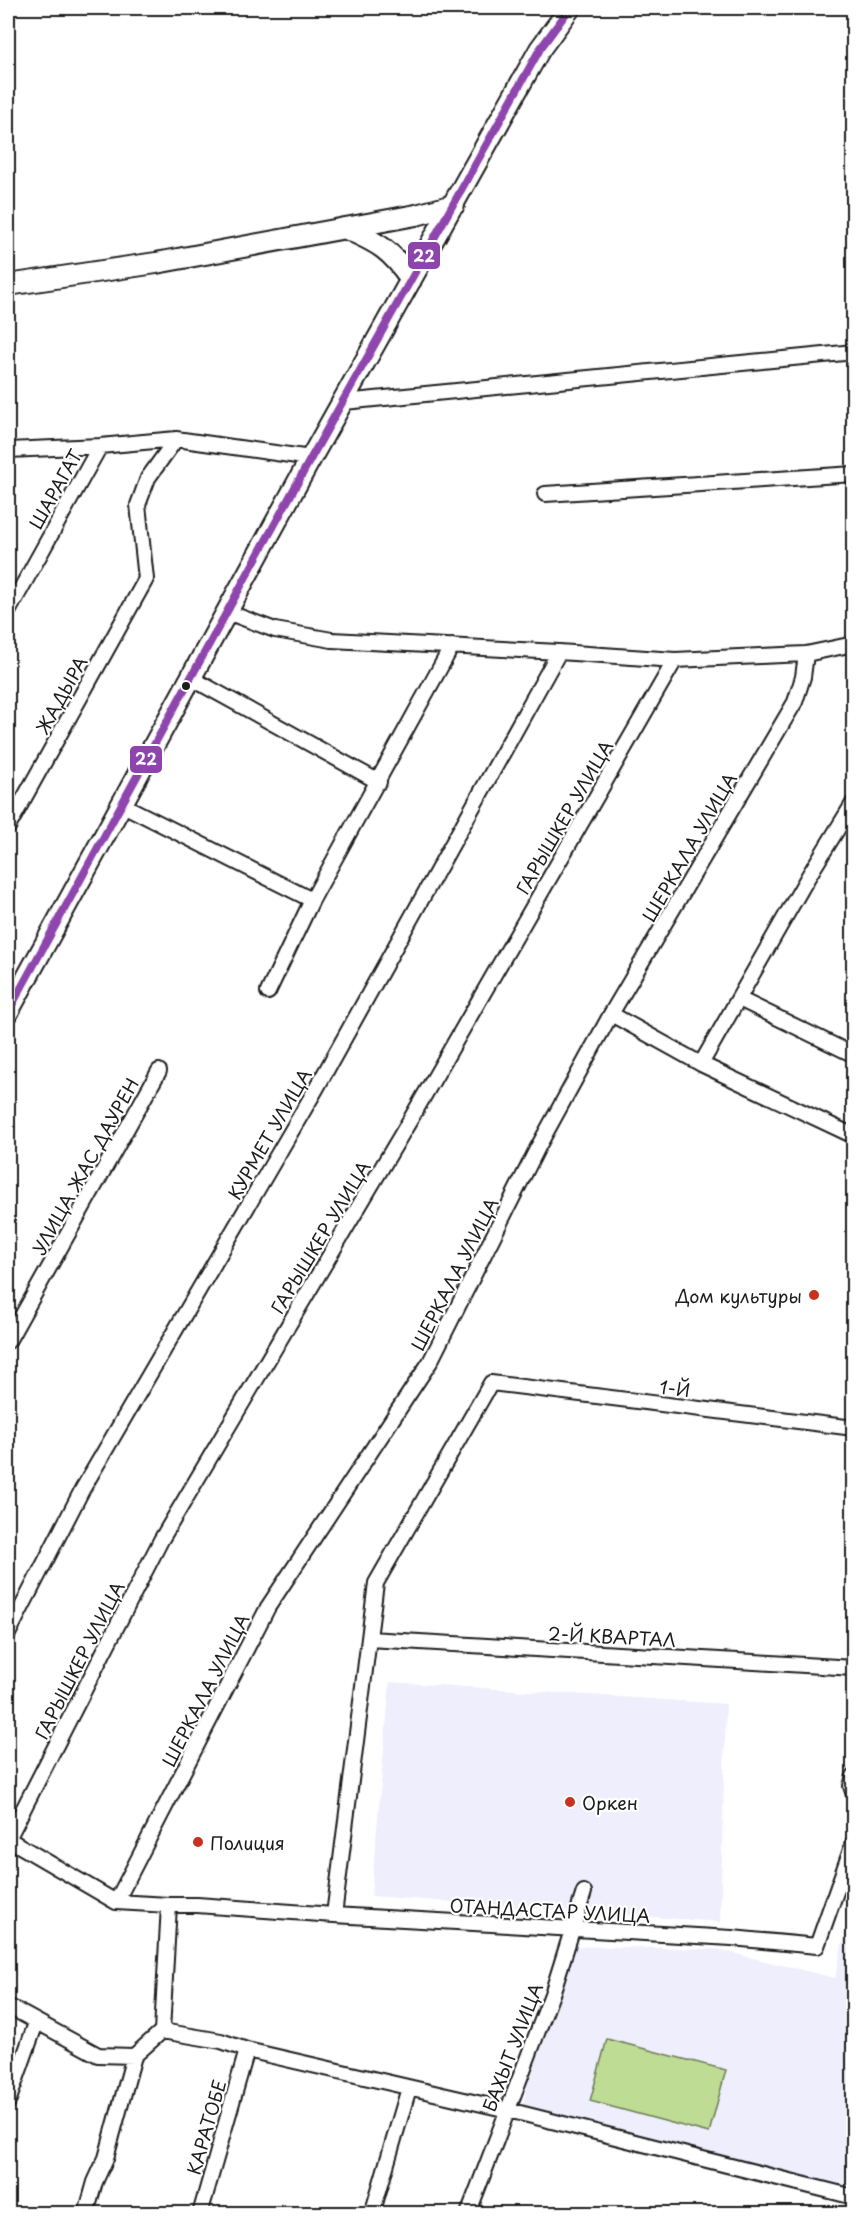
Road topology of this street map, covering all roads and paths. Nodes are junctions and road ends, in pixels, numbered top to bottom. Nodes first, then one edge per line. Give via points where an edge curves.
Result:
1 (570, 8) edge
2 (454, 205) junction
3 (344, 228) junction
4 (411, 280) junction
5 (8, 285) edge
6 (854, 352) edge
7 (344, 402) junction
8 (176, 439) junction
9 (100, 446) junction
10 (8, 450) edge
11 (311, 458) junction
12 (854, 474) edge
13 (545, 494) dead end
14 (8, 612) edge
15 (227, 612) junction
16 (854, 644) edge
17 (452, 646) junction
18 (560, 652) junction
19 (806, 654) junction
20 (675, 660) junction
21 (191, 678) junction
22 (379, 782) junction
23 (854, 802) edge
24 (121, 804) junction
25 (8, 827) edge
26 (312, 900) junction
27 (268, 992) dead end
28 (739, 999) junction
29 (8, 1011) edge
30 (611, 1014) junction
31 (854, 1055) edge
32 (701, 1064) junction
33 (159, 1071) dead end
34 (854, 1136) edge
35 (8, 1341) edge
36 (854, 1428) edge
37 (8, 1634) edge
38 (369, 1639) junction
39 (854, 1668) edge
40 (854, 1776) edge
41 (854, 1795) edge
42 (8, 1839) edge
43 (854, 1841) edge
44 (584, 1892) dead end
45 (116, 1902) junction
46 (169, 1905) junction
47 (334, 1915) junction
48 (572, 1930) junction
49 (8, 2006) edge
50 (36, 2023) junction
51 (162, 2031) junction
52 (247, 2050) junction
53 (134, 2055) junction
54 (409, 2088) junction
55 (8, 2102) edge
56 (507, 2110) junction
57 (854, 2198) edge
58 (86, 2214) edge
59 (200, 2214) edge
60 (372, 2214) edge
61 (468, 2214) edge

1 - 2 main road via 540,49
2 - 3 main road
2 - 4 main road
3 - 4 main road via 394,256
3 - 5 main road via 156,263
4 - 7 main road
6 - 7 street
7 - 11 main road
8 - 9 street
8 - 11 street
8 - 25 street, ЖАДЫРА via 148,478 138,505 146,579
9 - 10 street
9 - 14 street, ШАРАГАТ
11 - 15 main road
12 - 13 street
15 - 17 street via 275,630 332,640
15 - 21 main road
16 - 19 street
17 - 18 street
17 - 22 street
18 - 20 street
18 - 37 street, КУРМЕТ УЛИЦА via 316,1089 82,1490
19 - 20 street
19 - 30 street, ШЕРКАЛА УЛИЦА via 795,702
20 - 42 street, ГАРЫШКЕР УЛИЦА via 413,1115 161,1540
21 - 22 street
21 - 24 main road
22 - 26 street
23 - 28 street
24 - 26 street
24 - 29 main road
26 - 27 street
28 - 31 street
28 - 32 street
30 - 32 street
30 - 45 street, ШЕРКАЛА УЛИЦА via 538,1147 430,1362 268,1607
32 - 34 street
33 - 35 street, УЛИЦА ЖАС ДАУРЕН
36 - 38 street, 1-Й via 491,1383 376,1583
38 - 39 street, 2-Й КВАРТАЛ
38 - 47 street
40 - 41 street
42 - 45 street
43 - 48 street, ОТАНДАСТАР УЛИЦА via 817,1946
44 - 48 street, БАХЫТ УЛИЦА
45 - 46 street, ОТАНДАСТАР УЛИЦА
46 - 47 street, ОТАНДАСТАР УЛИЦА
46 - 51 street
47 - 48 street, ОТАНДАСТАР УЛИЦА
48 - 56 street, БАХЫТ УЛИЦА
49 - 50 street
50 - 53 street via 98,2055
50 - 55 street
51 - 52 street via 221,2041
51 - 53 street
52 - 54 street
52 - 59 street, КАРАТОБЕ
53 - 58 street
54 - 56 street
54 - 60 street
56 - 57 street
56 - 61 street, БАХЫТ УЛИЦА

